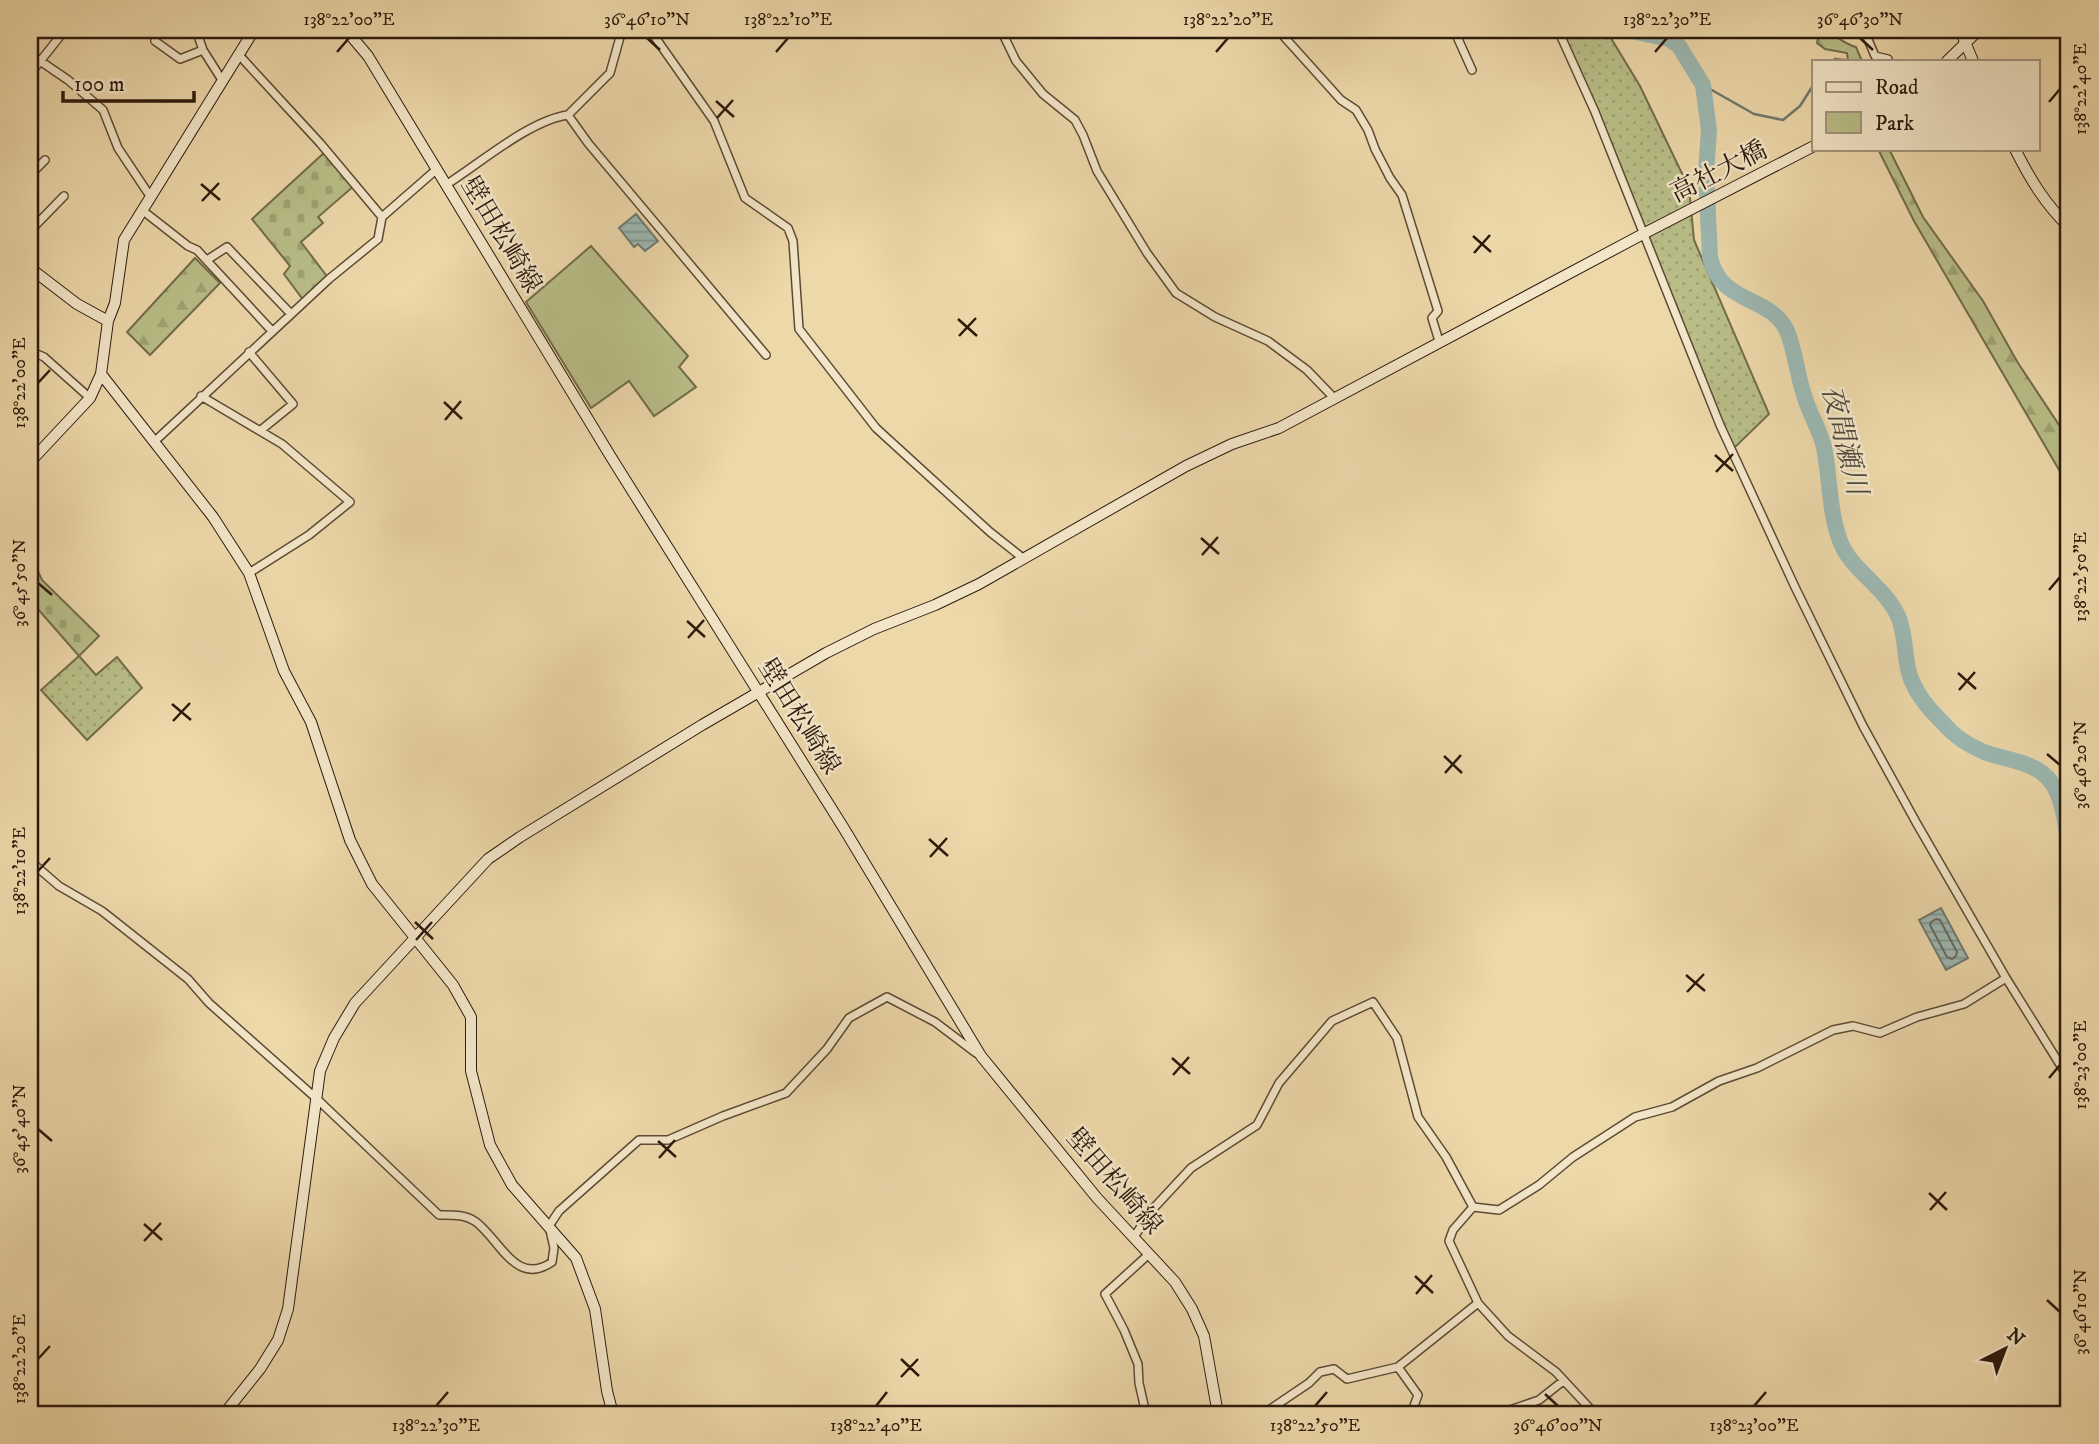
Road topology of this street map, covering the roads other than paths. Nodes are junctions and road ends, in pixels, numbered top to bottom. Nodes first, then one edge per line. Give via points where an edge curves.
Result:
1 (65, 30) edge
2 (196, 30) edge
3 (254, 30) edge
4 (346, 30) edge
5 (622, 30) edge
6 (650, 30) edge
7 (1001, 30) edge
8 (1278, 30) edge
9 (1454, 30) edge
10 (1558, 30) edge
11 (1864, 30) edge
12 (1960, 30) edge
13 (1979, 30) edge
14 (155, 41) dead end
15 (1965, 45) junction
16 (203, 50) junction
17 (30, 54) edge
18 (239, 55) junction
19 (1888, 60) edge
20 (1948, 60) edge
21 (1972, 60) edge
22 (39, 62) junction
23 (1472, 70) dead end
24 (30, 74) edge
25 (222, 80) junction
26 (568, 115) junction
27 (1812, 147) edge
28 (2016, 150) edge
29 (45, 160) dead end
30 (437, 169) junction
31 (30, 175) edge
32 (447, 184) junction
33 (64, 196) dead end
34 (150, 196) junction
35 (142, 210) junction
36 (382, 217) junction
37 (2069, 227) edge
38 (30, 231) edge
39 (1643, 234) junction
40 (207, 260) junction
41 (30, 268) edge
42 (290, 314) junction
43 (108, 321) junction
44 (272, 331) junction
45 (1439, 341) junction
46 (30, 351) edge
47 (249, 352) junction
48 (766, 355) dead end
49 (101, 374) junction
50 (201, 396) junction
51 (90, 398) junction
52 (1334, 398) junction
53 (261, 430) junction
54 (155, 441) junction
55 (30, 462) edge
56 (1024, 558) junction
57 (250, 573) junction
58 (758, 692) junction
59 (30, 861) edge
60 (415, 937) junction
61 (2006, 978) junction
62 (981, 1056) junction
63 (2069, 1079) edge
64 (317, 1099) junction
65 (1473, 1207) junction
66 (548, 1226) junction
67 (1134, 1237) junction
68 (1149, 1254) junction
69 (1478, 1303) junction
70 (1398, 1367) junction
71 (1563, 1381) junction
72 (1279, 1404) junction
73 (224, 1414) edge
74 (613, 1414) edge
75 (1146, 1414) edge
76 (1218, 1414) edge
77 (1263, 1414) edge
78 (1288, 1414) edge
79 (1411, 1414) edge
80 (1498, 1414) edge
81 (1595, 1414) edge

1 - 22 street
2 - 16 street
3 - 18 street
4 - 30 street, 壁田松崎線 via 368,56
5 - 26 street via 610,73
6 - 56 street via 714,121 745,198 788,228 793,241 799,329 876,428
7 - 52 street via 1016,61 1043,94 1075,120 1097,171 1175,293 1268,341 1307,370
8 - 45 street via 1341,100 1356,110 1402,195 1438,312 1432,317
9 - 23 street
10 - 39 street
11 - 19 street via 1875,57
12 - 15 street
13 - 15 street
14 - 16 street via 180,59
15 - 20 street
15 - 21 street
16 - 25 street
17 - 22 street
18 - 25 street
18 - 36 street
22 - 24 street
22 - 34 street via 103,110 118,148
25 - 34 street
26 - 32 street via 526,131
26 - 48 street
27 - 39 street, 高社大橋
28 - 37 street via 2035,188
29 - 31 street
30 - 32 street, 壁田松崎線
30 - 36 street
32 - 58 street, 壁田松崎線
33 - 38 street
34 - 35 street
35 - 40 street
35 - 43 street via 124,240
36 - 42 street via 378,239
39 - 45 street, 高社大橋
39 - 61 street via 1720,425 1795,587 1863,726
40 - 42 street via 227,247
40 - 44 street
41 - 43 street via 76,304
42 - 44 street
43 - 49 street
44 - 47 street
45 - 52 street, 高社大橋
46 - 51 street via 44,357
47 - 50 street
47 - 53 street via 293,404
49 - 51 street
49 - 54 street
50 - 53 street
50 - 54 street
51 - 55 street
52 - 56 street, 高社大橋 via 1279,428 1186,466
53 - 57 street via 350,502
54 - 57 street
56 - 58 street, 高社大橋 via 935,605 874,629
57 - 60 street via 284,671 311,722 350,840 372,884
58 - 60 street, 高社大橋 via 488,859
58 - 62 street, 壁田松崎線
59 - 64 street via 188,979
60 - 64 street, 高社大橋 via 355,1003 320,1071
60 - 66 street via 453,985 471,1017 471,1071 490,1145 512,1185
61 - 63 street
61 - 65 street via 1964,1004 1880,1033 1853,1026 1833,1030 1672,1107 1635,1118 1499,1210
62 - 66 street via 935,1022 887,997 849,1018 786,1093 668,1140 639,1140
62 - 67 street, 壁田松崎線
64 - 66 street via 439,1215 475,1221 526,1270 540,1270 552,1262 554,1248
64 - 73 street, 高社大橋 via 288,1308 278,1340
65 - 67 street via 1447,1157 1418,1117 1396,1038 1373,1002 1332,1021 1279,1083 1257,1125 1191,1168
65 - 69 street via 1449,1241
66 - 74 street via 576,1258 595,1309
67 - 68 street, 壁田松崎線
68 - 75 street via 1105,1294 1138,1364
68 - 76 street, 壁田松崎線 via 1175,1282 1204,1336
69 - 70 street
69 - 71 street via 1508,1336
70 - 72 street via 1347,1379 1334,1369 1320,1372
70 - 79 street via 1418,1395
71 - 80 street via 1539,1400
71 - 81 street
72 - 77 street
72 - 78 street

